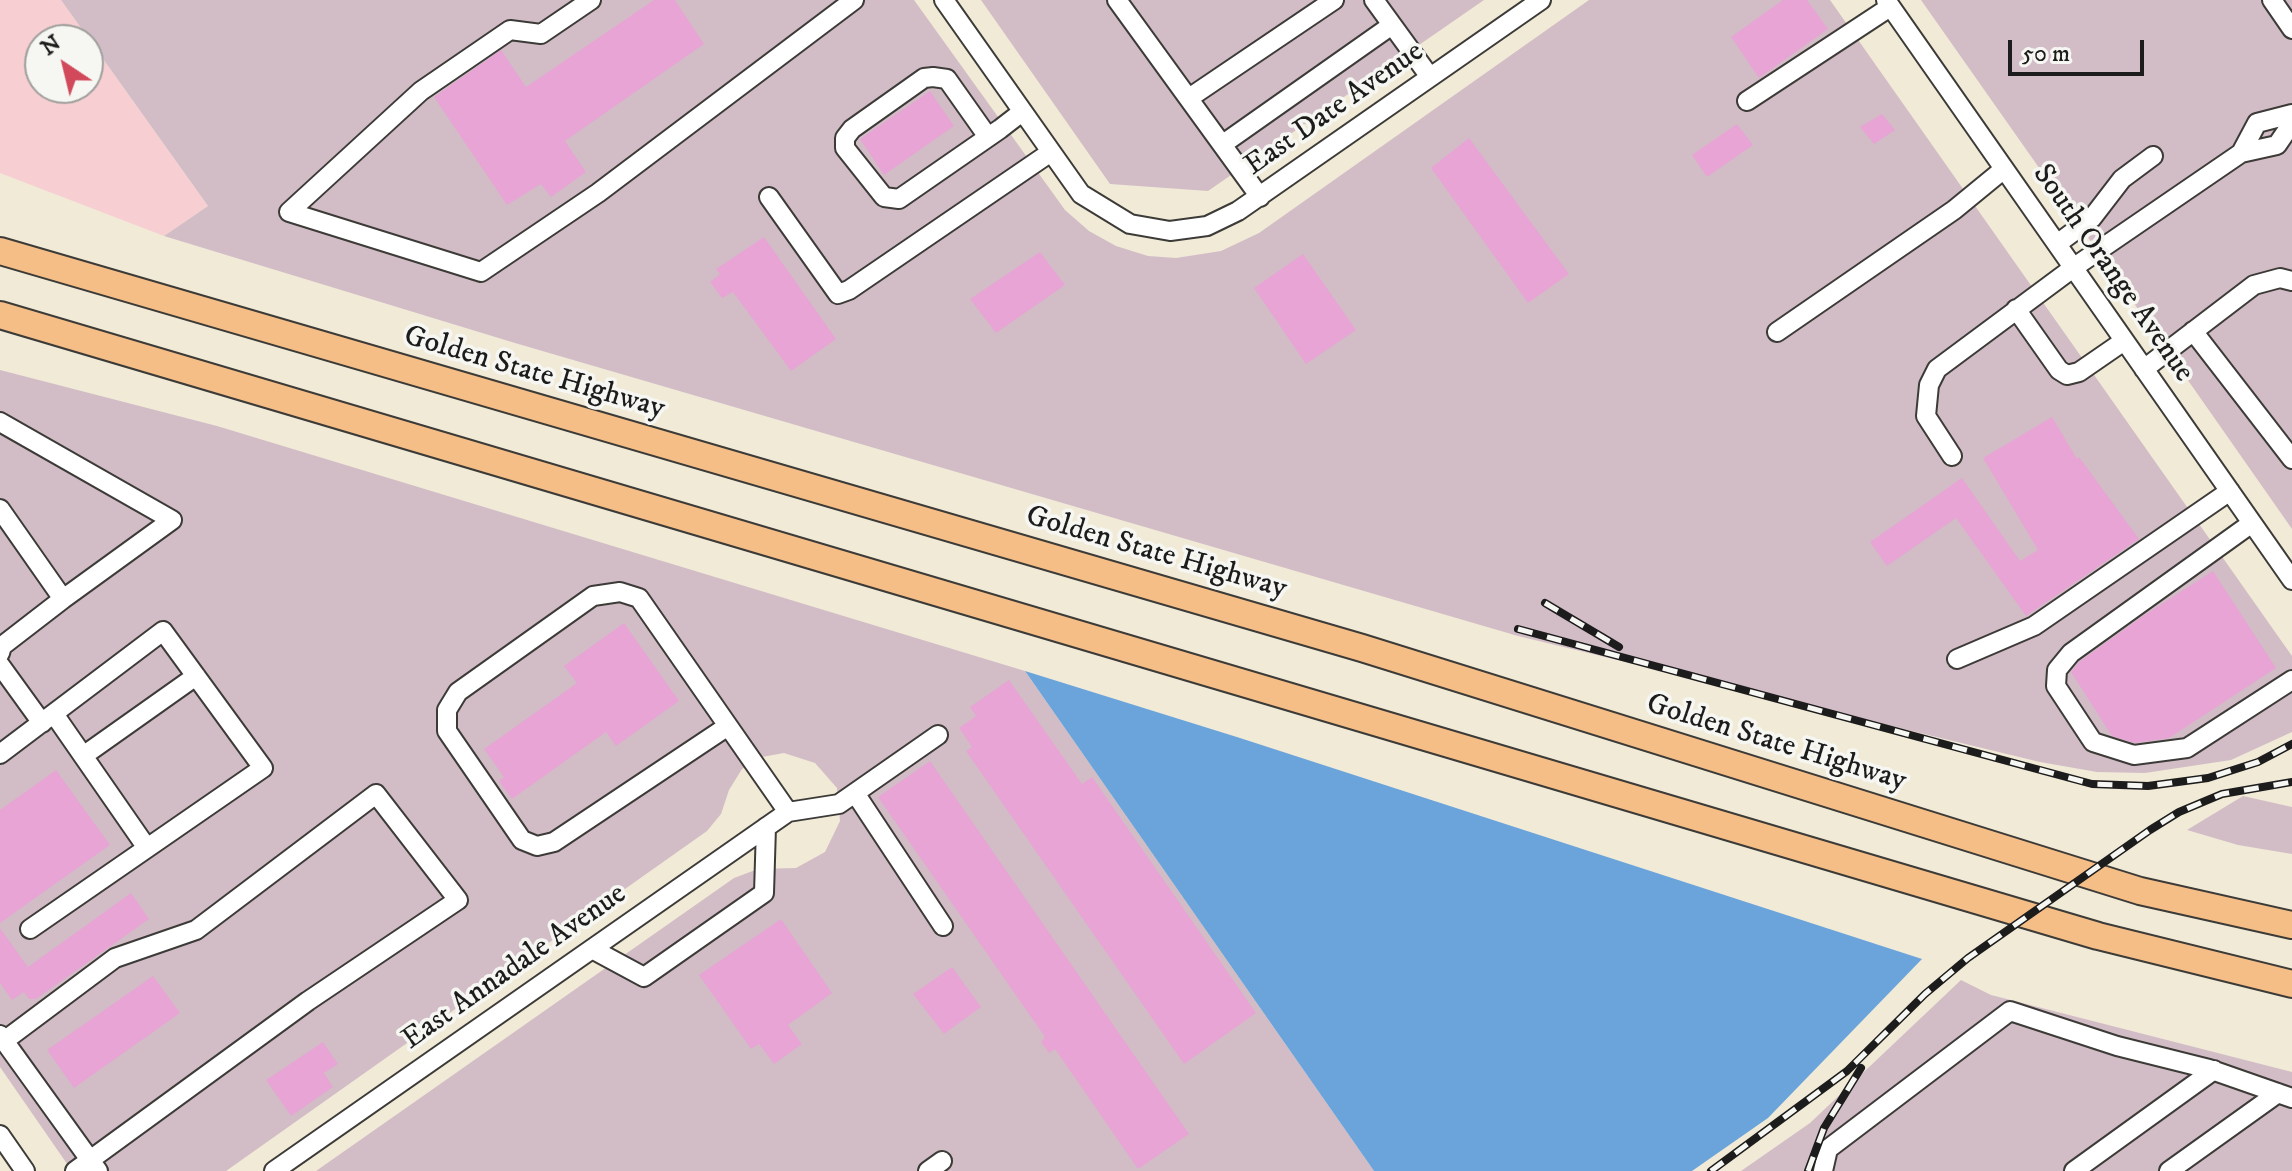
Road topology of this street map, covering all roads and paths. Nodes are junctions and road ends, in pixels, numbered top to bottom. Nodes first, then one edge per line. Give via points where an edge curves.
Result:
1 (591, 0) edge
2 (854, 0) edge
3 (944, 0) edge
4 (1117, 0) edge
5 (1334, 0) edge
6 (1374, 0) edge
7 (1541, 0) edge
8 (2272, 0) edge
9 (1888, 3) edge
10 (1392, 25) junction
11 (2292, 29) edge
12 (1430, 77) junction
13 (1189, 98) junction
14 (1747, 101) dead end
15 (1022, 112) junction
16 (2292, 114) edge
17 (2292, 123) edge
18 (988, 137) junction
19 (1223, 144) junction
20 (1051, 152) junction
21 (2241, 153) junction
22 (2153, 156) dead end
23 (2004, 169) junction
24 (769, 197) dead end
25 (1260, 197) junction
26 (0, 235) edge
27 (2057, 244) junction
28 (0, 251) edge
29 (2073, 268) junction
30 (2292, 281) edge
31 (116, 286) junction
32 (2016, 309) junction
33 (0, 315) edge
34 (2193, 331) junction
35 (1777, 332) dead end
36 (2124, 341) junction
37 (2144, 369) junction
38 (0, 422) edge
39 (1952, 456) dead end
40 (2292, 459) edge
41 (2230, 491) junction
42 (0, 509) edge
43 (2252, 523) junction
44 (2292, 580) edge
45 (63, 599) junction
46 (0, 652) edge
47 (1957, 659) dead end
48 (196, 676) junction
49 (2292, 680) edge
50 (48, 718) junction
51 (728, 726) junction
52 (938, 735) dead end
53 (0, 754) edge
54 (83, 756) junction
55 (855, 793) junction
56 (788, 812) junction
57 (766, 827) junction
58 (147, 848) junction
59 (2292, 925) edge
60 (943, 926) dead end
61 (30, 929) dead end
62 (592, 949) junction
63 (2292, 984) edge
64 (2, 1038) edge
65 (2214, 1070) junction
66 (2285, 1096) edge
67 (0, 1135) edge
68 (88, 1167) edge
69 (25, 1171) edge
70 (274, 1171) edge
71 (1823, 1171) edge
72 (2074, 1171) edge
73 (2169, 1171) edge

1 - 2 street via 541,34 510,30 421,91 289,212 481,272 598,193
3 - 15 street
4 - 13 street
5 - 13 street
6 - 10 street
7 - 12 street, East Date Avenue
8 - 11 street
9 - 14 street
9 - 23 street, South Orange Avenue
10 - 12 street
10 - 19 street
12 - 25 street, East Date Avenue
13 - 19 street
15 - 18 street
15 - 20 street
16 - 21 street via 2257,123
17 - 21 street via 2277,145
18 - 18 street via 899,199 884,197 845,148 852,129 924,78 933,77 947,79
19 - 25 street
20 - 24 street via 838,294
20 - 25 street, East Date Avenue via 1094,205 1149,230 1207,226
21 - 29 street
22 - 27 street via 2122,179 2092,218
23 - 27 street, South Orange Avenue
23 - 35 street via 1954,210
26 - 31 highway
27 - 29 street, South Orange Avenue
28 - 31 highway, Golden State Highway
29 - 32 street
29 - 36 street, South Orange Avenue
30 - 34 street via 2280,278 2254,285
31 - 59 highway, Golden State Highway via 1362,648 2140,891
32 - 36 street via 2067,375
32 - 39 street via 1937,369 1929,385 1926,416
33 - 63 highway via 2098,936
34 - 37 street
34 - 40 street
36 - 37 street, South Orange Avenue
37 - 41 street, South Orange Avenue
38 - 45 street via 172,520
41 - 43 street, South Orange Avenue
41 - 47 street via 2034,626
42 - 45 street
43 - 44 street, South Orange Avenue
43 - 49 street via 2071,653 2057,670 2056,686 2093,742 2134,755 2187,748
45 - 46 street
46 - 50 street
48 - 50 street via 163,631
48 - 54 street
48 - 58 street via 263,768
50 - 53 street
50 - 54 street
51 - 51 street via 639,598 620,592 593,596 458,692 447,710 447,731 522,840 537,846 554,842
51 - 56 street
52 - 55 street
54 - 58 street
55 - 56 street via 839,804
55 - 60 street
56 - 57 street, East Annadale Avenue
57 - 62 street, East Annadale Avenue
57 - 62 street via 764,893 644,977
58 - 61 street
62 - 70 street, East Annadale Avenue
64 - 68 street
64 - 68 street via 115,958 196,930 376,794 458,900 308,1001
65 - 66 street
65 - 71 street via 2010,1011 1828,1149
65 - 72 street
66 - 73 street
67 - 69 street

